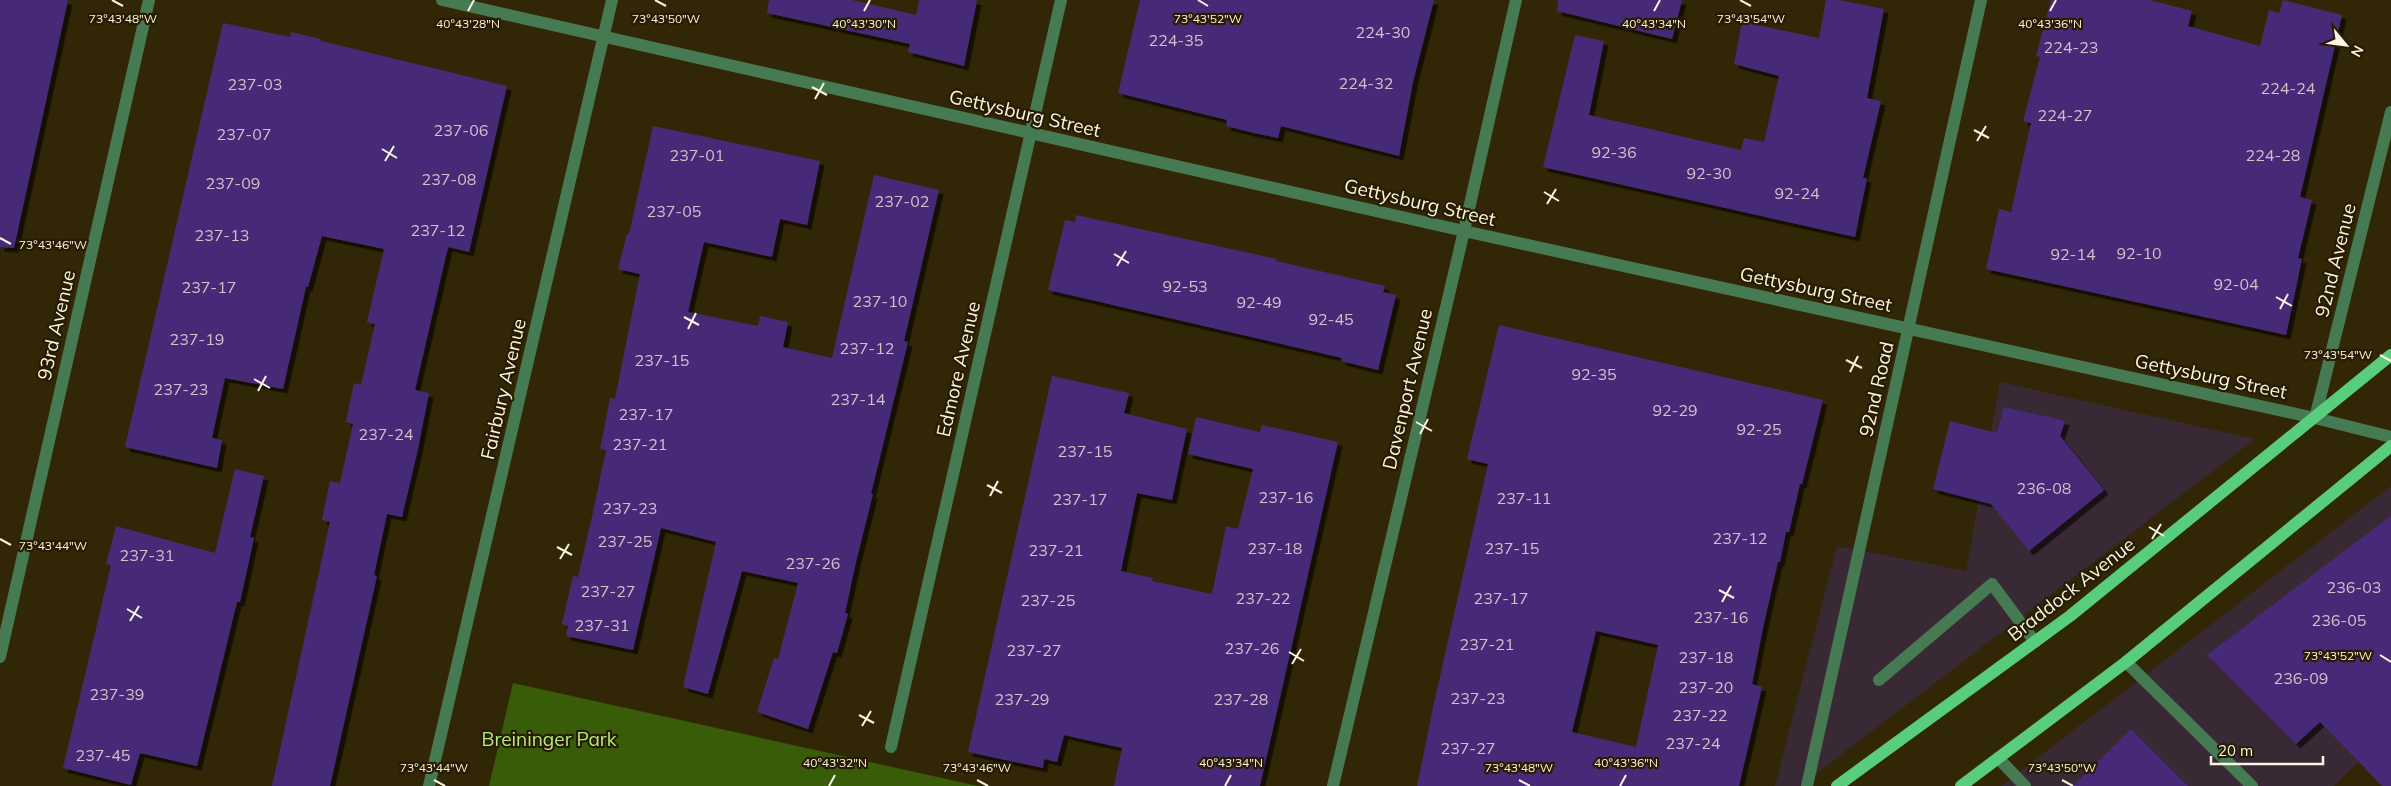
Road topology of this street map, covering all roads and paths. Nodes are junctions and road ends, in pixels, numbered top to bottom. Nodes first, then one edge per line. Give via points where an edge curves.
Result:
1 (149, 0) edge
2 (442, 0) edge
3 (612, 0) edge
4 (1060, 0) edge
5 (1516, 0) edge
6 (1981, 0) edge
7 (604, 36) junction
8 (2391, 112) edge
9 (1030, 133) junction
10 (1464, 231) junction
11 (1908, 329) junction
12 (2391, 355) edge
13 (2315, 418) junction
14 (2391, 437) edge
15 (2391, 446) edge
16 (2034, 642) junction
17 (0, 657) edge
18 (2126, 662) junction
19 (1879, 680) dead end
20 (891, 746) dead end
21 (1998, 758) junction
22 (429, 786) edge
23 (1333, 786) edge
24 (1807, 786) edge
25 (1837, 786) edge
26 (1961, 786) edge
27 (2024, 786) edge
28 (2252, 786) edge

1 - 17 street, 93rd Avenue
2 - 7 street, Gettysburg Street
3 - 7 street, Fairbury Avenue
4 - 9 street, Edmore Avenue
5 - 10 street, Davenport Avenue
6 - 11 street, 92nd Road
7 - 9 street, Gettysburg Street
7 - 22 street, Fairbury Avenue
8 - 13 street, 92nd Avenue
9 - 10 street, Gettysburg Street
9 - 20 street, Edmore Avenue
10 - 11 street, Gettysburg Street
10 - 23 street, Davenport Avenue
11 - 13 street, Gettysburg Street
11 - 24 street, 92nd Road
12 - 13 main road, Braddock Avenue
13 - 14 street, Gettysburg Street
13 - 16 main road, Braddock Avenue
15 - 18 main road
16 - 19 street via 1992,584
16 - 25 main road, Braddock Avenue
18 - 21 main road
18 - 28 street
21 - 26 main road
21 - 27 street

